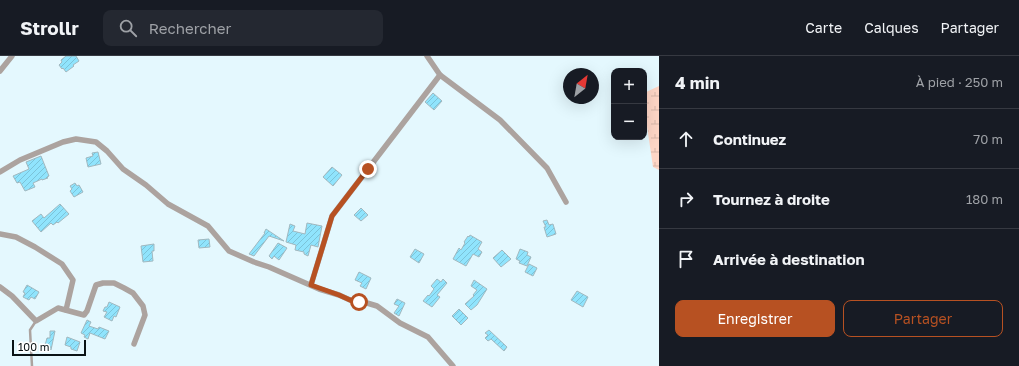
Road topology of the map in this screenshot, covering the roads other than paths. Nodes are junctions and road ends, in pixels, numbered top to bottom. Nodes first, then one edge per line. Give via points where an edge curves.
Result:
1 (12, 56) edge
2 (427, 56) edge
3 (0, 71) edge
4 (440, 75) junction
5 (0, 172) edge
6 (566, 202) dead end
7 (0, 234) edge
8 (311, 285) junction
9 (0, 287) edge
10 (66, 310) junction
11 (36, 321) junction
12 (134, 344) dead end
13 (32, 366) edge
14 (453, 366) edge

1 - 3 street
2 - 4 street
4 - 6 street via 500,120 546,168
4 - 8 street via 332,216
5 - 8 street via 20,160 63,142 76,139 96,142 123,169 168,204 208,226 229,251
7 - 10 street via 16,237 62,264 73,280
8 - 14 street via 350,300 377,306 400,323 428,337
9 - 11 street
10 - 11 street via 58,308
10 - 12 street via 84,315 96,285 103,283 114,283 134,293 143,306 145,315
11 - 13 lane via 30,330

